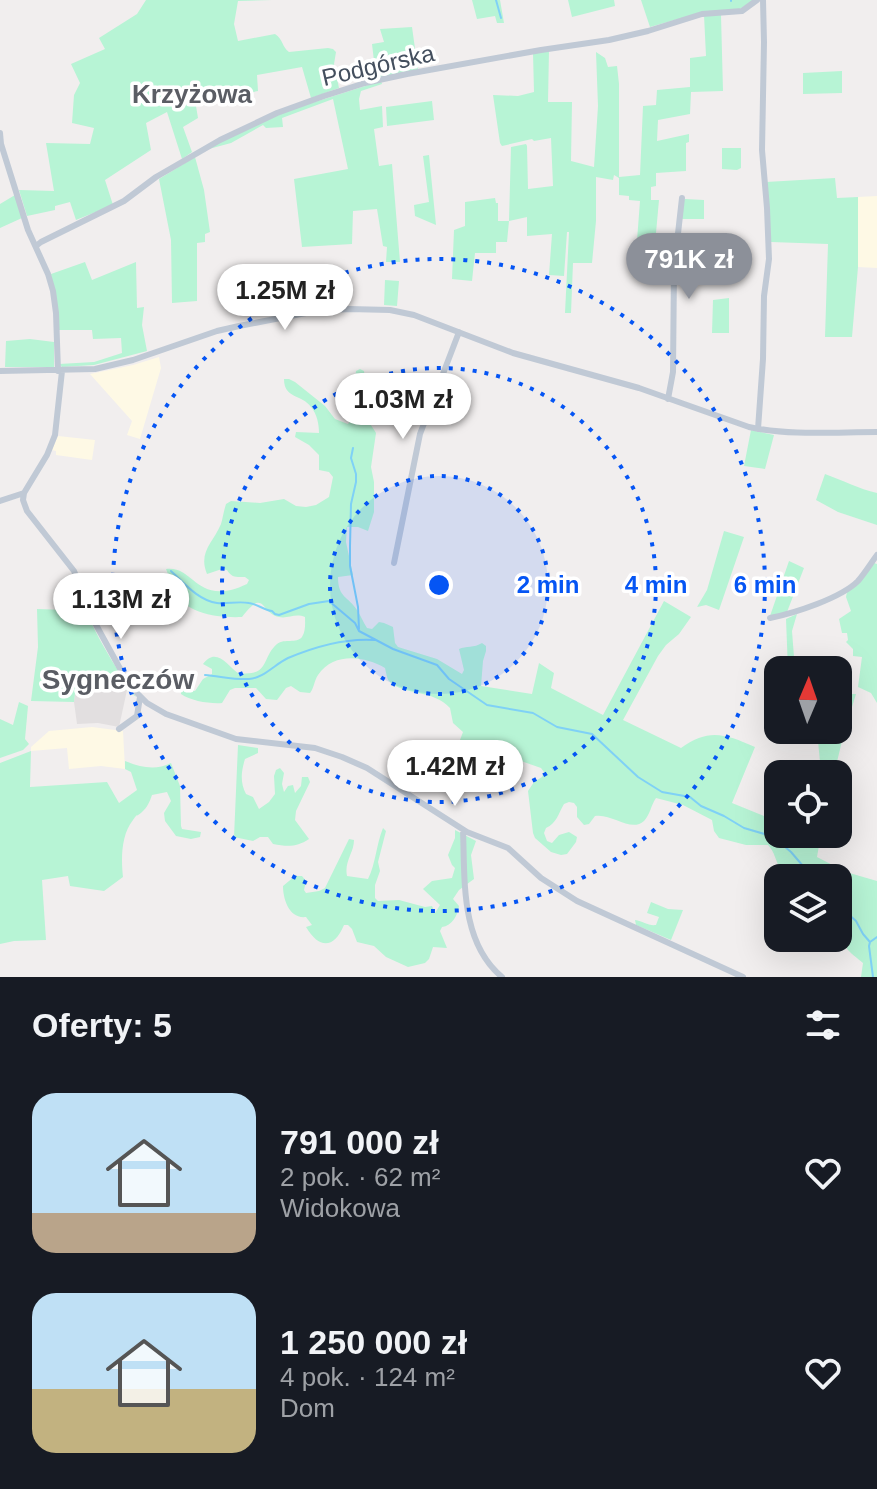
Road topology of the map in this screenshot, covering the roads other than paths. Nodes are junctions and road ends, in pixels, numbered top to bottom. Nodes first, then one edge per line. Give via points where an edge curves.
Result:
1 (757, 0) edge
2 (763, 0) edge
3 (0, 133) edge
4 (682, 198) dead end
5 (36, 246) junction
6 (459, 332) junction
7 (0, 371) edge
8 (60, 371) junction
9 (668, 399) junction
10 (758, 429) junction
11 (877, 432) edge
12 (24, 493) junction
13 (0, 501) edge
14 (877, 555) edge
15 (394, 563) dead end
16 (770, 618) dead end
17 (140, 697) junction
18 (119, 729) dead end
19 (463, 830) junction
20 (502, 977) edge
21 (743, 977) edge

1 - 5 street, Podgórska via 742,11 702,14 609,40 375,80 324,96 220,140 124,201
2 - 10 street via 762,150 769,259
3 - 5 street
4 - 9 street
5 - 8 street via 53,291
6 - 8 street via 392,311 316,311 217,331 122,363
6 - 9 street
6 - 15 street via 420,434
7 - 8 street
8 - 12 street via 53,441
9 - 10 street
10 - 11 street
12 - 13 street
12 - 17 street via 27,511 70,564 101,636
14 - 16 street via 842,593
17 - 18 street via 137,716
17 - 19 street via 166,714 236,739 315,748 342,757
19 - 20 street via 471,928 482,955
19 - 21 street via 508,848 577,901

